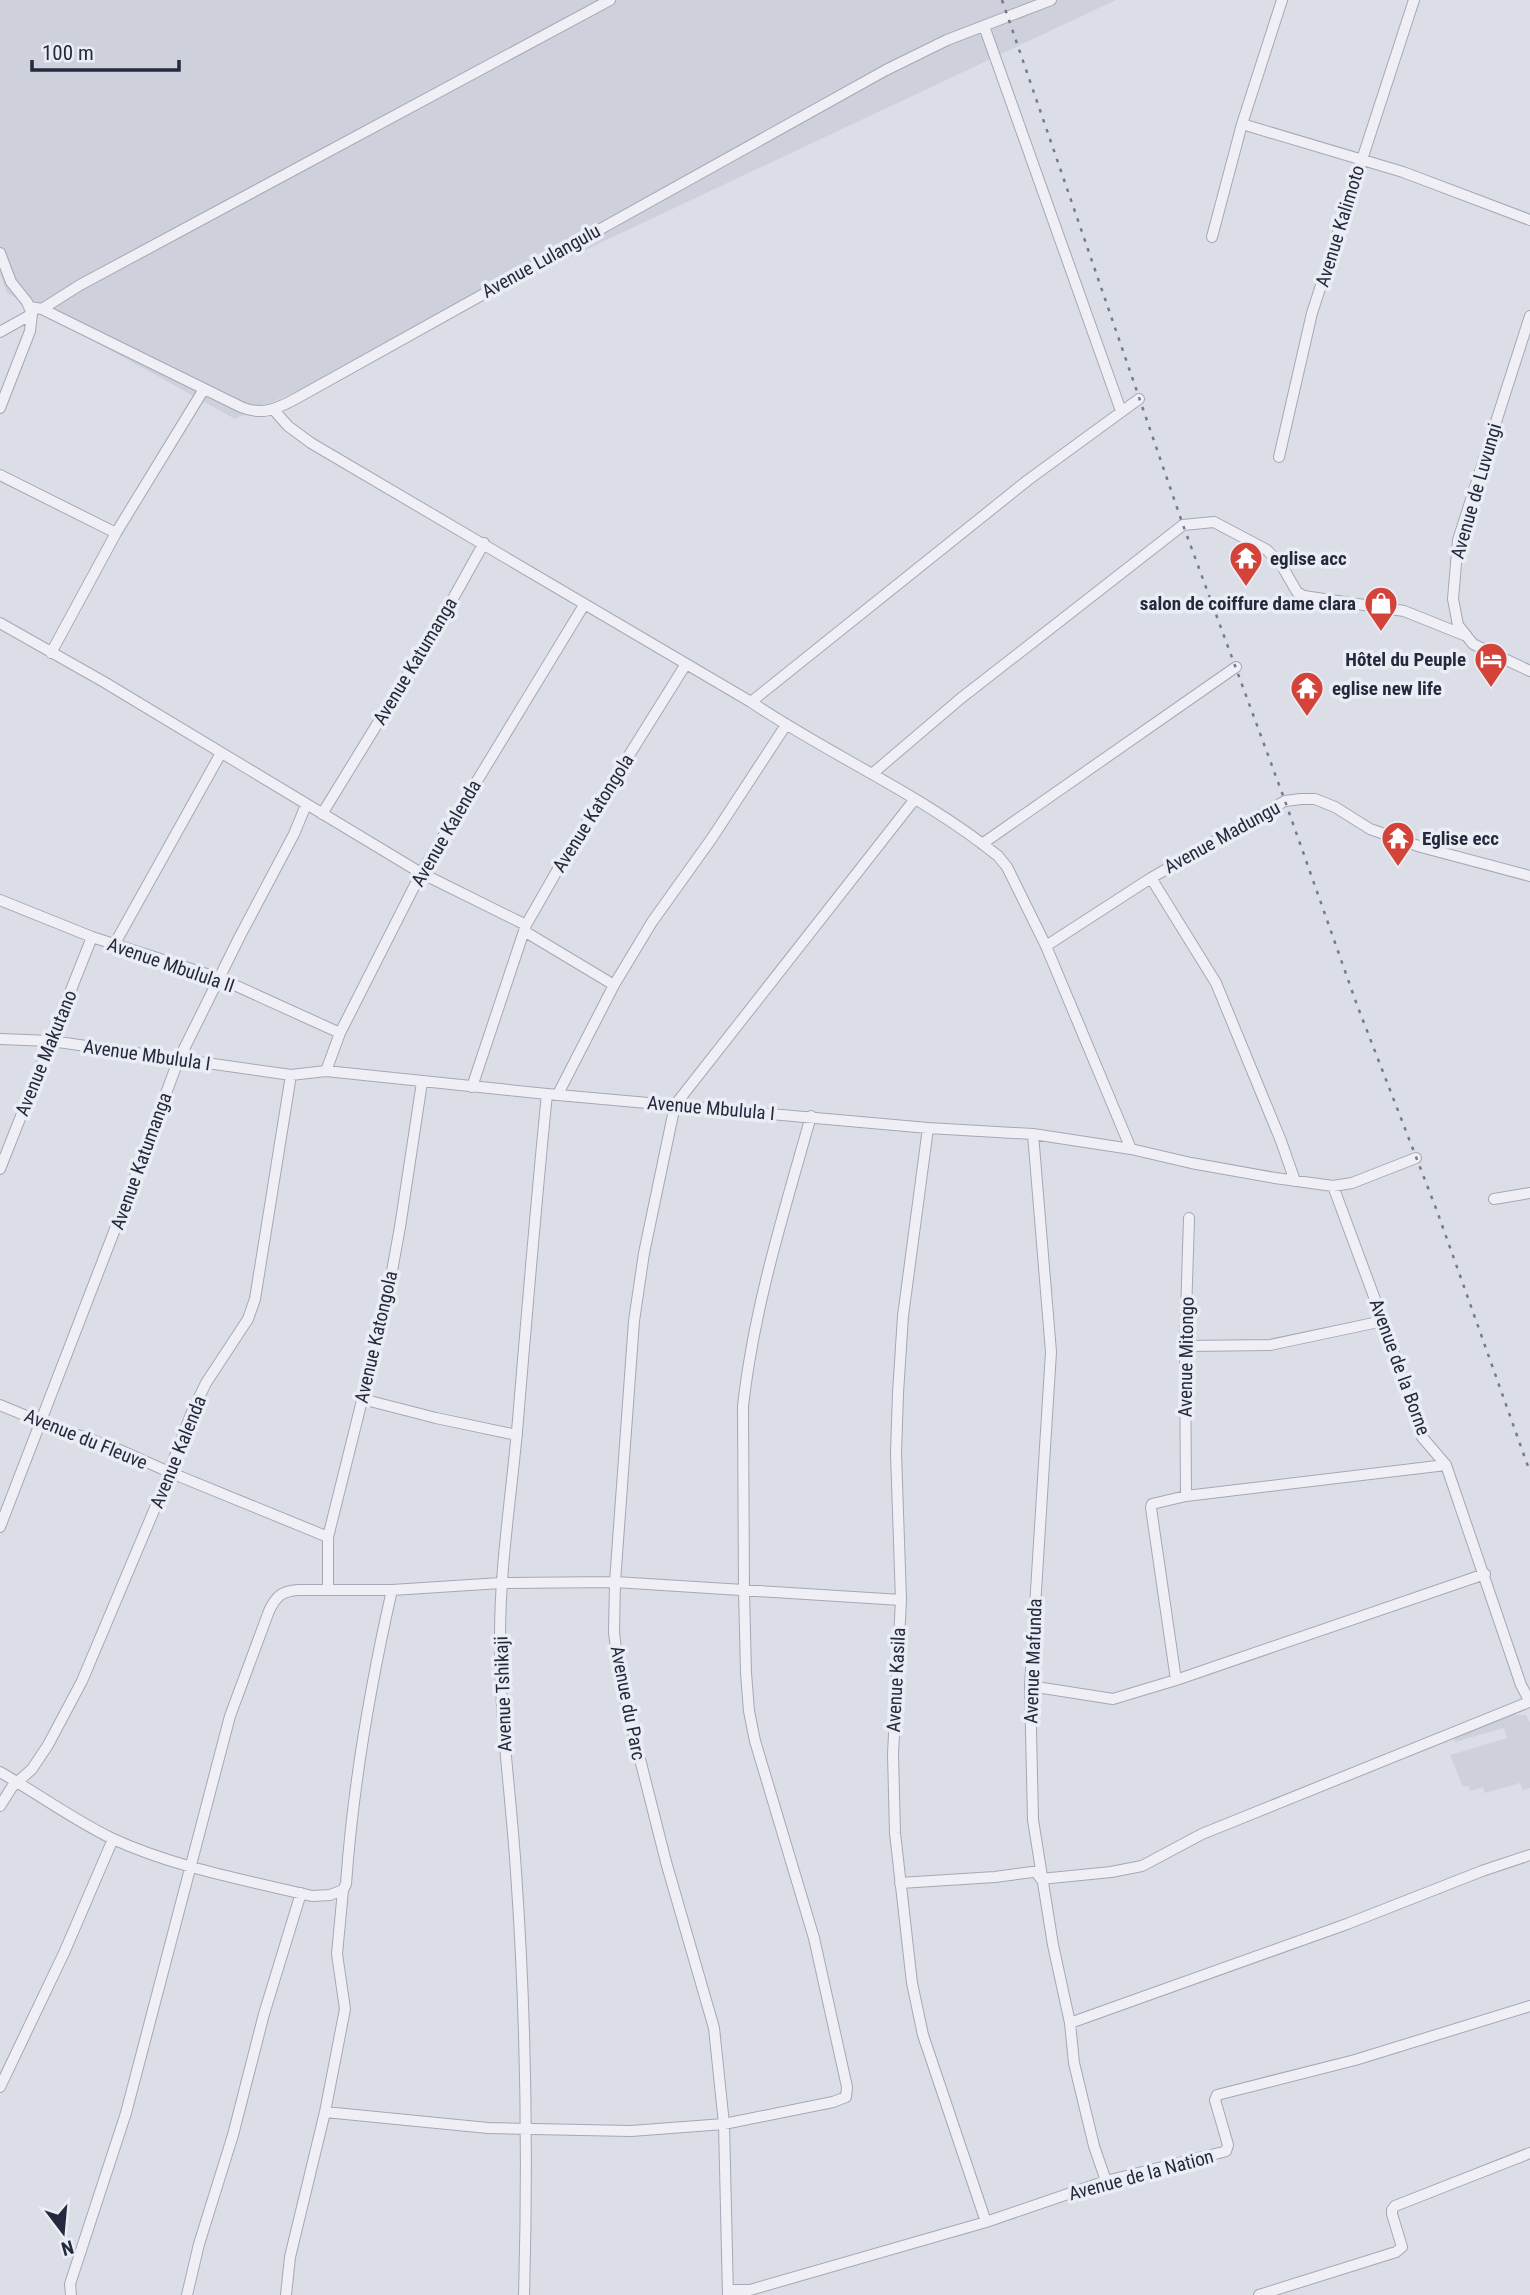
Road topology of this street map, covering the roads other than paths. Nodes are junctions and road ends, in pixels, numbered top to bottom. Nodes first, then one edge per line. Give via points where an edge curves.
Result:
1 (610, 0) edge
2 (1051, 0) edge
3 (1282, 0) edge
4 (1414, 0) edge
5 (984, 26) junction
6 (1242, 124) junction
7 (1361, 159) junction
8 (1530, 220) edge
9 (1212, 237) dead end
10 (0, 253) edge
11 (6, 285) edge
12 (35, 310) junction
13 (1530, 316) edge
14 (0, 332) edge
15 (204, 388) junction
16 (1139, 399) dead end
17 (0, 408) edge
18 (273, 409) junction
19 (1121, 411) junction
20 (1279, 457) dead end
21 (0, 475) edge
22 (116, 533) junction
23 (484, 543) junction
24 (584, 605) junction
25 (0, 624) edge
26 (1464, 635) junction
27 (51, 653) junction
28 (686, 664) junction
29 (1236, 667) dead end
30 (1530, 671) edge
31 (751, 702) junction
32 (786, 726) junction
33 (221, 752) junction
34 (872, 774) junction
35 (915, 799) junction
36 (306, 805) junction
37 (322, 814) junction
38 (982, 844) junction
39 (421, 873) junction
40 (1530, 876) edge
41 (1151, 878) junction
42 (0, 900) edge
43 (525, 928) junction
44 (92, 937) junction
45 (114, 945) junction
46 (1046, 946) junction
47 (219, 978) junction
48 (614, 985) junction
49 (340, 1033) junction
50 (0, 1039) edge
51 (51, 1041) junction
52 (178, 1060) junction
53 (326, 1071) junction
54 (291, 1075) junction
55 (422, 1082) junction
56 (472, 1087) junction
57 (552, 1094) junction
58 (675, 1105) junction
59 (811, 1116) junction
60 (928, 1128) junction
61 (1033, 1134) junction
62 (1131, 1149) junction
63 (1416, 1158) dead end
64 (0, 1169) edge
65 (1295, 1181) junction
66 (1333, 1186) junction
67 (1530, 1193) edge
68 (1494, 1199) dead end
69 (1189, 1218) dead end
70 (1383, 1321) junction
71 (1185, 1346) junction
72 (362, 1399) junction
73 (0, 1405) edge
74 (41, 1422) junction
75 (517, 1435) junction
76 (1446, 1465) junction
77 (169, 1472) junction
78 (1186, 1496) junction
79 (0, 1527) edge
80 (328, 1537) junction
81 (1485, 1574) junction
82 (615, 1582) junction
83 (501, 1583) junction
84 (327, 1590) junction
85 (392, 1590) junction
86 (744, 1591) junction
87 (901, 1600) junction
88 (1176, 1681) junction
89 (1030, 1686) junction
90 (1530, 1702) edge
91 (0, 1772) edge
92 (18, 1782) junction
93 (0, 1806) edge
94 (113, 1839) junction
95 (1530, 1855) edge
96 (191, 1866) junction
97 (1041, 1880) junction
98 (901, 1883) junction
99 (343, 1890) junction
100 (301, 1893) junction
101 (1530, 2006) edge
102 (1070, 2022) junction
103 (0, 2087) edge
104 (325, 2112) junction
105 (724, 2124) junction
106 (528, 2129) junction
107 (1530, 2153) edge
108 (1106, 2182) junction
109 (986, 2222) junction
110 (71, 2290) edge
111 (728, 2292) edge
112 (187, 2295) edge
113 (286, 2295) edge
114 (524, 2295) edge
115 (1259, 2295) edge

1 - 12 street
2 - 5 street, Avenue Lulangulu
3 - 6 street
4 - 7 street, Avenue Kalimoto
5 - 18 street, Avenue Lulangulu via 886,70
5 - 19 street
6 - 7 street
6 - 9 street
7 - 8 street
7 - 20 street, Avenue Kalimoto via 1312,313
10 - 11 street
11 - 12 street
12 - 14 street
12 - 15 street
12 - 17 street
13 - 26 street, Avenue de Luvungi via 1458,540 1453,599
15 - 18 street via 254,412
15 - 22 street
16 - 19 street
18 - 23 street via 311,443
19 - 31 street
21 - 22 street
22 - 27 street
23 - 24 street
23 - 37 street, Avenue Katumanga
24 - 28 street
24 - 39 street, Avenue Kalenda
25 - 27 street
26 - 30 street via 1491,654
26 - 34 street via 1404,611 1304,596 1277,560 1259,545 1213,522 1183,525 960,699
27 - 33 street
28 - 31 street
28 - 43 street, Avenue Katongola
29 - 38 street
31 - 32 street
32 - 34 street
32 - 48 street
33 - 36 street
33 - 45 street
34 - 35 street
35 - 38 street
35 - 58 street
36 - 37 street
36 - 47 street, Avenue Katumanga
37 - 39 street
38 - 46 street via 1007,867
39 - 43 street
39 - 49 street, Avenue Kalenda
40 - 41 street, Avenue Madungu via 1370,829 1335,807 1307,798 1285,801
41 - 46 street, Avenue Madungu
41 - 65 street via 1216,983
42 - 44 street, Avenue Mbulula II
43 - 48 street
43 - 56 street, Avenue Katongola
44 - 45 street, Avenue Mbulula II
44 - 51 street, Avenue Makutano
45 - 47 street, Avenue Mbulula II
46 - 62 street
47 - 49 street, Avenue Mbulula II
47 - 52 street, Avenue Katumanga
48 - 57 street
49 - 53 street, Avenue Kalenda
50 - 51 street, Avenue Mbulula I
51 - 52 street, Avenue Mbulula I
51 - 64 street, Avenue Makutano
52 - 54 street, Avenue Mbulula I
52 - 74 street, Avenue Katumanga
53 - 54 street, Avenue Mbulula I
53 - 55 street, Avenue Mbulula I
54 - 77 street, Avenue Kalenda via 248,1320 206,1383
55 - 56 street, Avenue Mbulula I
55 - 72 street, Avenue Katongola via 395,1256
56 - 57 street, Avenue Mbulula I
57 - 58 street, Avenue Mbulula I
57 - 75 street, Avenue Tshikaji
58 - 59 street, Avenue Mbulula I
58 - 82 street, Avenue du Parc via 634,1321
59 - 60 street, Avenue Mbulula I
59 - 86 street via 761,1296 747,1367
60 - 61 street, Avenue Mbulula I
60 - 87 street, Avenue Kasila via 903,1316 898,1393
61 - 62 street, Avenue Mbulula I
61 - 89 street, Avenue Mafunda via 1051,1352
62 - 65 street, Avenue Mbulula I
63 - 66 street, Avenue Mbulula I
65 - 66 street, Avenue Mbulula I
66 - 70 street, Avenue de la Borne
67 - 68 street
69 - 71 street, Avenue Mitongo
70 - 71 street via 1270,1345
70 - 76 street, Avenue de la Borne via 1422,1437
71 - 78 street, Avenue Mitongo
72 - 75 street
72 - 80 street, Avenue Katongola
73 - 74 street, Avenue du Fleuve
74 - 77 street, Avenue du Fleuve
74 - 79 street, Avenue Katumanga
75 - 83 street, Avenue Tshikaji
76 - 78 street
76 - 81 street, Avenue de la Borne
77 - 80 street, Avenue du Fleuve
77 - 92 street, Avenue Kalenda via 82,1681 48,1745
78 - 88 street via 1154,1503 1151,1508
80 - 84 street, Avenue Katongola
81 - 88 street
81 - 90 street, Avenue de la Borne
82 - 83 street
82 - 86 street
82 - 105 street, Avenue du Parc via 619,1676 662,1849 714,2028
83 - 85 street
83 - 106 street, Avenue Tshikaji via 502,1715 516,1871
84 - 85 street
84 - 96 street via 288,1591 274,1602 230,1716
85 - 99 street via 370,1690
86 - 87 street
86 - 105 street via 746,1673 755,1741 814,1938 848,2094 833,2102
87 - 98 street, Avenue Kasila via 892,1754
88 - 89 street via 1113,1699
89 - 97 street, Avenue Mafunda via 1033,1820
90 - 97 street via 1202,1834 1142,1866
91 - 92 street
92 - 93 street, Avenue Kalenda
92 - 94 street
94 - 96 street
94 - 103 street
95 - 102 street
96 - 100 street
96 - 110 street via 126,2113
97 - 98 street via 1032,1872
97 - 102 street, Avenue Mafunda
98 - 109 street, Avenue Kasila via 923,2035
99 - 100 street via 321,1897
99 - 104 street via 337,1954 345,2009
100 - 112 street
101 - 108 street, Avenue de la Nation via 1355,2060 1217,2095 1226,2151
102 - 108 street, Avenue Mafunda via 1074,2063
104 - 106 street
104 - 113 street via 290,2257
105 - 106 street via 631,2131
105 - 111 street, Avenue du Parc
106 - 114 street, Avenue Tshikaji
107 - 115 street via 1395,2206 1392,2214 1402,2244 1396,2252
108 - 109 street, Avenue de la Nation
109 - 111 street, Avenue de la Nation via 750,2290

